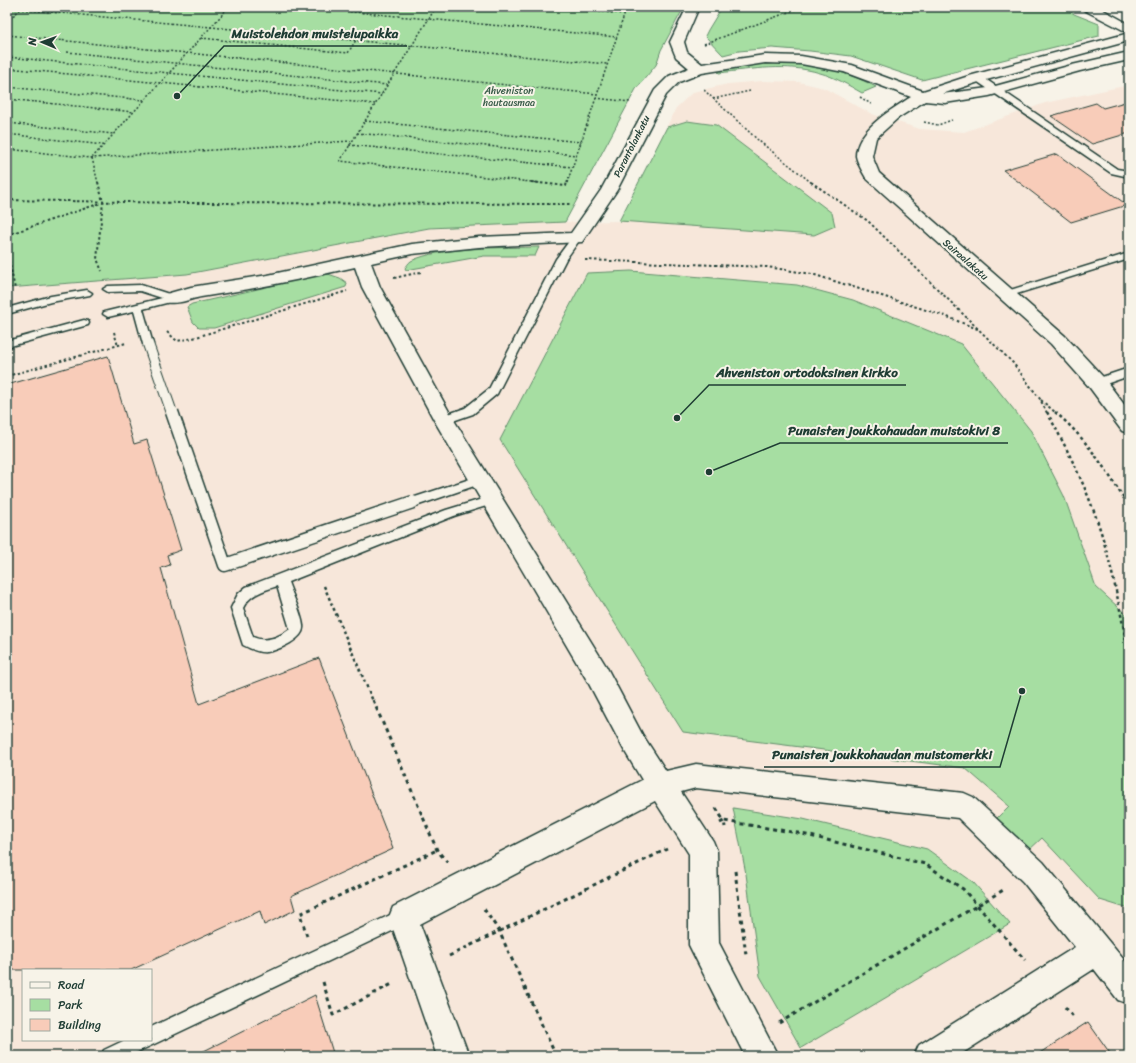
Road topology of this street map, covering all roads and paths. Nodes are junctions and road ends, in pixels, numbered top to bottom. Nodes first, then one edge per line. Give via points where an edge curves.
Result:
1 (23, 7) edge
2 (229, 7) edge
3 (302, 7) edge
4 (436, 7) edge
5 (551, 7) edge
6 (627, 7) edge
7 (693, 7) edge
8 (802, 7) edge
9 (1088, 7) edge
10 (7, 8) edge
11 (21, 9) junction
12 (624, 14) junction
13 (7, 16) edge
14 (12, 16) junction
15 (428, 19) junction
16 (7, 21) edge
17 (211, 27) junction
18 (1129, 29) edge
19 (7, 35) edge
20 (617, 37) junction
21 (1129, 37) edge
22 (201, 38) junction
23 (357, 40) junction
24 (677, 42) junction
25 (412, 45) junction
26 (67, 52) dead end
27 (187, 53) junction
28 (1129, 56) edge
29 (7, 57) edge
30 (178, 63) junction
31 (607, 64) junction
32 (7, 68) edge
33 (699, 69) junction
34 (169, 73) junction
35 (394, 73) junction
36 (978, 78) junction
37 (160, 83) junction
38 (387, 85) junction
39 (7, 87) edge
40 (996, 90) junction
41 (750, 91) dead end
42 (382, 94) junction
43 (597, 94) junction
44 (922, 96) junction
45 (596, 98) junction
46 (7, 99) edge
47 (144, 100) junction
48 (630, 102) dead end
49 (375, 104) junction
50 (134, 112) junction
51 (365, 121) junction
52 (7, 123) edge
53 (357, 133) junction
54 (7, 134) edge
55 (114, 134) junction
56 (352, 141) junction
57 (581, 142) junction
58 (104, 145) junction
59 (349, 145) junction
60 (7, 149) edge
61 (576, 155) junction
62 (92, 158) junction
63 (572, 167) junction
64 (1129, 174) edge
65 (7, 200) edge
66 (103, 202) junction
67 (573, 204) dead end
68 (7, 235) edge
69 (576, 238) junction
70 (7, 251) edge
71 (1129, 256) edge
72 (581, 260) dead end
73 (361, 261) junction
74 (108, 289) joint
75 (87, 293) dead end
76 (1007, 294) junction
77 (172, 298) junction
78 (137, 306) junction
79 (19, 308) junction
80 (7, 311) edge
81 (108, 314) dead end
82 (84, 323) dead end
83 (982, 331) junction
84 (147, 341) junction
85 (177, 341) dead end
86 (7, 344) edge
87 (1129, 372) edge
88 (7, 376) edge
89 (1097, 383) junction
90 (1040, 399) junction
91 (444, 420) junction
92 (1129, 426) edge
93 (479, 480) junction
94 (492, 500) junction
95 (1129, 507) edge
96 (316, 566) junction
97 (281, 580) junction
98 (1129, 656) edge
99 (696, 776) junction
100 (659, 785) junction
101 (724, 821) junction
102 (726, 828) dead end
103 (693, 836) junction
104 (734, 866) dead end
105 (468, 883) junction
106 (978, 906) junction
107 (403, 917) junction
108 (499, 931) junction
109 (1097, 950) junction
110 (746, 956) dead end
111 (422, 969) junction
112 (1045, 983) junction
113 (1129, 989) edge
114 (333, 1014) dead end
115 (1073, 1017) dead end
116 (774, 1026) dead end
117 (152, 1036) edge
118 (142, 1041) edge
119 (110, 1056) edge
120 (453, 1056) edge
121 (556, 1056) edge
122 (762, 1056) edge
123 (930, 1056) edge

1 - 11 path
2 - 17 path
3 - 15 path
4 - 15 path
5 - 12 path
6 - 12 path
7 - 24 street
8 - 24 path via 704,44
9 - 18 street
10 - 11 path
11 - 14 path
11 - 17 path
12 - 20 path
13 - 14 path
14 - 16 path
15 - 20 path
15 - 25 path
17 - 22 path
17 - 23 path
19 - 27 path
20 - 31 path
21 - 36 street, Sairaalakatu
22 - 23 path via 348,53
22 - 27 path
23 - 25 path
24 - 33 street via 681,54
25 - 31 path
25 - 35 path
26 - 30 path
27 - 30 path
27 - 35 path
28 - 40 street
29 - 34 path
30 - 34 path
30 - 38 path
31 - 43 path
32 - 37 path
33 - 44 street via 765,59 801,60 847,68
33 - 69 street, Parantolankatu via 674,79 660,93 608,190
34 - 37 path
34 - 42 path
35 - 38 path
35 - 43 path
36 - 40 lane
36 - 44 street, Sairaalakatu
37 - 47 path
37 - 49 path
38 - 42 path
39 - 47 path
40 - 44 street via 945,99
40 - 64 lane via 1114,171
41 - 83 path via 713,99 803,177 868,221
42 - 49 path
43 - 45 path
44 - 76 street, Sairaalakatu via 869,136 864,156 872,175
45 - 48 path
45 - 57 path
46 - 50 path
47 - 50 path
49 - 51 path
50 - 55 path
51 - 53 path
51 - 57 path
52 - 55 path
53 - 56 path
53 - 61 path
54 - 58 path
55 - 58 path
56 - 59 path
56 - 62 path
57 - 61 path
58 - 62 path
59 - 63 path
59 - 63 path via 340,161 566,186
60 - 62 path
61 - 63 path
62 - 66 path
65 - 66 path
66 - 67 path
66 - 68 path
66 - 74 path via 97,259
69 - 73 street via 479,242 412,249
69 - 91 lane via 561,259 493,391 469,411
70 - 79 path
71 - 76 lane
72 - 83 path via 767,267 812,274 945,316
73 - 77 street
73 - 91 street via 371,287
74 - 77 lane via 141,288
75 - 79 lane
76 - 89 street, Sairaalakatu via 1058,340
77 - 78 lane
78 - 81 lane
78 - 84 lane
79 - 80 lane
82 - 86 lane
83 - 90 path via 1013,363
84 - 85 path via 168,332
84 - 88 path
84 - 93 lane, bridge via 225,565
87 - 89 lane
89 - 92 street, Sairaalakatu
90 - 95 path via 1073,427 1097,456
90 - 98 path via 1080,476 1098,520
91 - 93 street
93 - 94 street
94 - 96 lane via 450,513
94 - 100 street via 597,674
96 - 97 lane
96 - 105 path via 437,850
97 - 97 lane via 250,591 242,598 237,608 248,641 256,645 267,646 296,632 297,627
99 - 100 street
99 - 101 path
99 - 109 street via 964,806 1033,872
100 - 103 street
100 - 105 street
101 - 102 path
101 - 103 path
101 - 106 path via 798,833 925,864 963,889
103 - 108 path
103 - 122 street via 703,851 704,945
104 - 110 path
105 - 107 street
105 - 108 path
106 - 112 path
106 - 116 path
107 - 111 street
107 - 117 lane
108 - 111 path
108 - 121 path
109 - 112 street
109 - 113 street
111 - 114 path
111 - 120 street
112 - 115 path
112 - 123 street
118 - 119 lane

